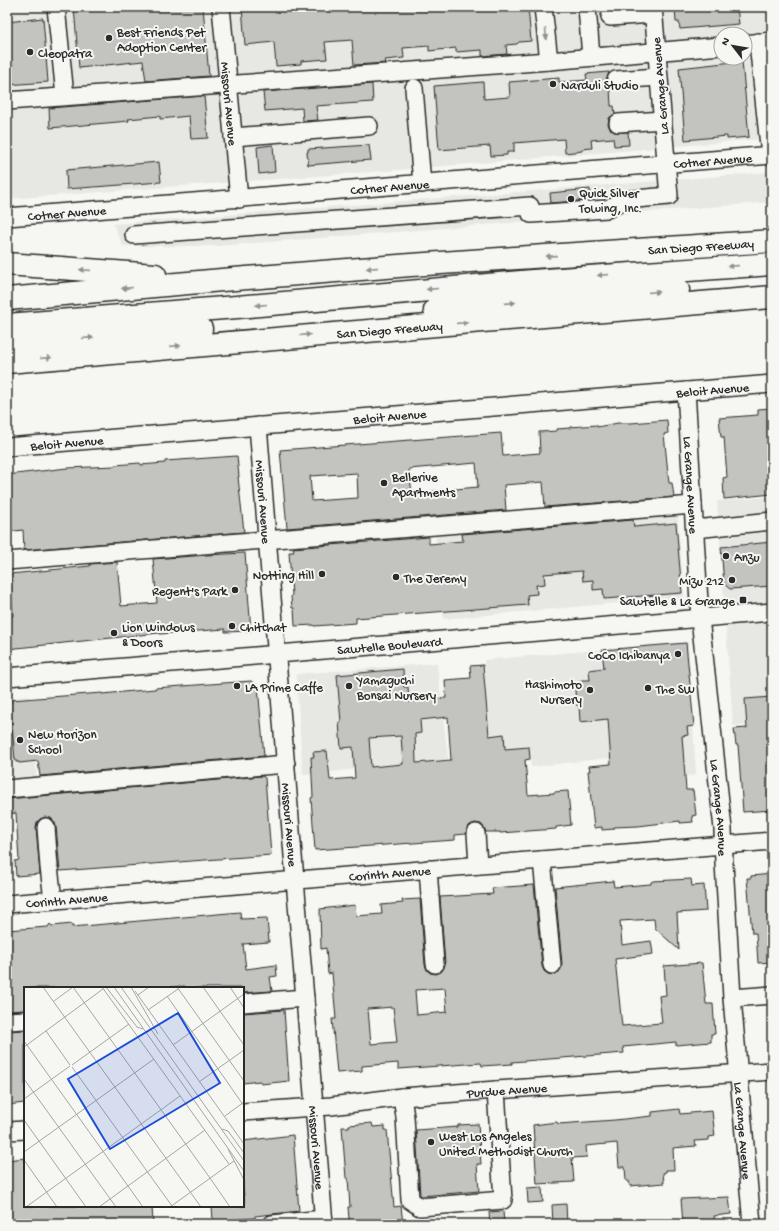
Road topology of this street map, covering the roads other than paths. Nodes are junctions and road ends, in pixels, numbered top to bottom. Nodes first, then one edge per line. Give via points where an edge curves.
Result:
1 (56, 7) edge
2 (221, 7) edge
3 (543, 7) edge
4 (587, 7) edge
5 (653, 10) edge
6 (610, 17) dead end
7 (758, 42) edge
8 (713, 47) edge
9 (656, 51) junction
10 (591, 57) junction
11 (549, 61) junction
12 (658, 77) junction
13 (616, 80) dead end
14 (229, 84) junction
15 (414, 88) dead end
16 (65, 96) junction
17 (7, 101) edge
18 (663, 120) junction
19 (618, 123) dead end
20 (369, 126) dead end
21 (233, 137) junction
22 (771, 155) edge
23 (667, 164) junction
24 (422, 184) junction
25 (239, 199) junction
26 (7, 217) edge
27 (134, 235) dead end
28 (772, 241) edge
29 (7, 264) edge
30 (772, 264) edge
31 (222, 280) junction
32 (772, 283) edge
33 (772, 297) edge
34 (7, 299) edge
35 (7, 325) edge
36 (7, 344) edge
37 (7, 362) edge
38 (772, 384) edge
39 (686, 391) junction
40 (258, 426) junction
41 (7, 447) edge
42 (693, 505) junction
43 (772, 522) edge
44 (695, 528) junction
45 (268, 540) junction
46 (7, 561) edge
47 (772, 612) edge
48 (700, 618) junction
49 (277, 653) junction
50 (7, 677) edge
51 (286, 764) junction
52 (7, 789) edge
53 (46, 826) dead end
54 (476, 833) dead end
55 (772, 841) edge
56 (723, 845) junction
57 (542, 860) junction
58 (478, 865) junction
59 (428, 870) junction
60 (295, 880) junction
61 (53, 900) junction
62 (7, 904) edge
63 (435, 964) dead end
64 (552, 965) dead end
65 (772, 995) edge
66 (305, 998) junction
67 (732, 998) junction
68 (244, 1003) edge
69 (24, 1020) edge
70 (7, 1022) edge
71 (772, 1071) edge
72 (739, 1074) junction
73 (496, 1090) junction
74 (402, 1097) junction
75 (314, 1107) junction
76 (244, 1112) edge
77 (24, 1130) edge
78 (7, 1131) edge
79 (324, 1222) edge
80 (272, 1224) edge
81 (752, 1224) edge

1 - 16 street
2 - 14 street, Missouri Avenue
3 -> 11 street
4 - 10 street
5 - 6 street
5 - 9 street, La Grange Avenue
7 - 22 street
8 - 9 street
9 - 10 street
9 - 12 street, La Grange Avenue
10 - 11 street
11 - 14 street
12 - 13 street
12 - 18 street, La Grange Avenue
14 - 16 street
14 - 21 street, Missouri Avenue
15 - 24 street
16 - 17 street
18 - 19 street
18 - 23 street, La Grange Avenue
20 - 21 street
21 - 25 street, Missouri Avenue
22 - 23 street, Cotner Avenue
23 - 24 street, Cotner Avenue
23 - 27 street, La Grange Avenue via 669,196 625,200 607,209 531,214 530,206
24 - 25 street, Cotner Avenue
25 - 26 street, Cotner Avenue
28 -> 31 highway, San Diego Freeway
31 -> 29 highway
30 -> 35 highway via 541,280
31 -> 34 highway, San Diego Freeway
36 -> 32 highway
37 -> 33 highway, San Diego Freeway
38 - 39 street, Beloit Avenue
39 - 40 street, Beloit Avenue
39 - 42 street, La Grange Avenue
40 - 41 street, Beloit Avenue
40 - 45 street, Missouri Avenue
42 - 44 street, La Grange Avenue
42 - 45 street
43 - 44 street
44 - 48 street, La Grange Avenue
45 - 46 street
45 - 49 street, Missouri Avenue
47 - 48 street, Sawtelle Boulevard
48 - 49 street, Sawtelle Boulevard
48 - 56 street, La Grange Avenue
49 - 50 street, Sawtelle Boulevard
49 - 51 street, Missouri Avenue
51 - 52 street
51 - 60 street, Missouri Avenue
53 - 61 street
54 - 58 street
55 - 56 street, Corinth Avenue
56 - 57 street, Corinth Avenue
56 - 67 street, La Grange Avenue
57 - 58 street, Corinth Avenue
57 - 64 street
58 - 59 street, Corinth Avenue
59 - 60 street, Corinth Avenue
59 - 63 street
60 - 61 street, Corinth Avenue
60 - 66 street, Missouri Avenue
61 - 62 street, Corinth Avenue
65 - 67 street
66 - 68 street
66 - 75 street, Missouri Avenue
67 - 72 street, La Grange Avenue
69 - 70 street
71 - 72 street, Purdue Avenue
72 - 73 street, Purdue Avenue
72 - 81 street, La Grange Avenue
73 - 74 street, Purdue Avenue
73 - 74 street via 504,1200 420,1207 410,1200
74 - 75 street, Purdue Avenue
75 - 76 street, Purdue Avenue
75 - 79 street, Missouri Avenue
77 - 78 street
79 - 80 street

